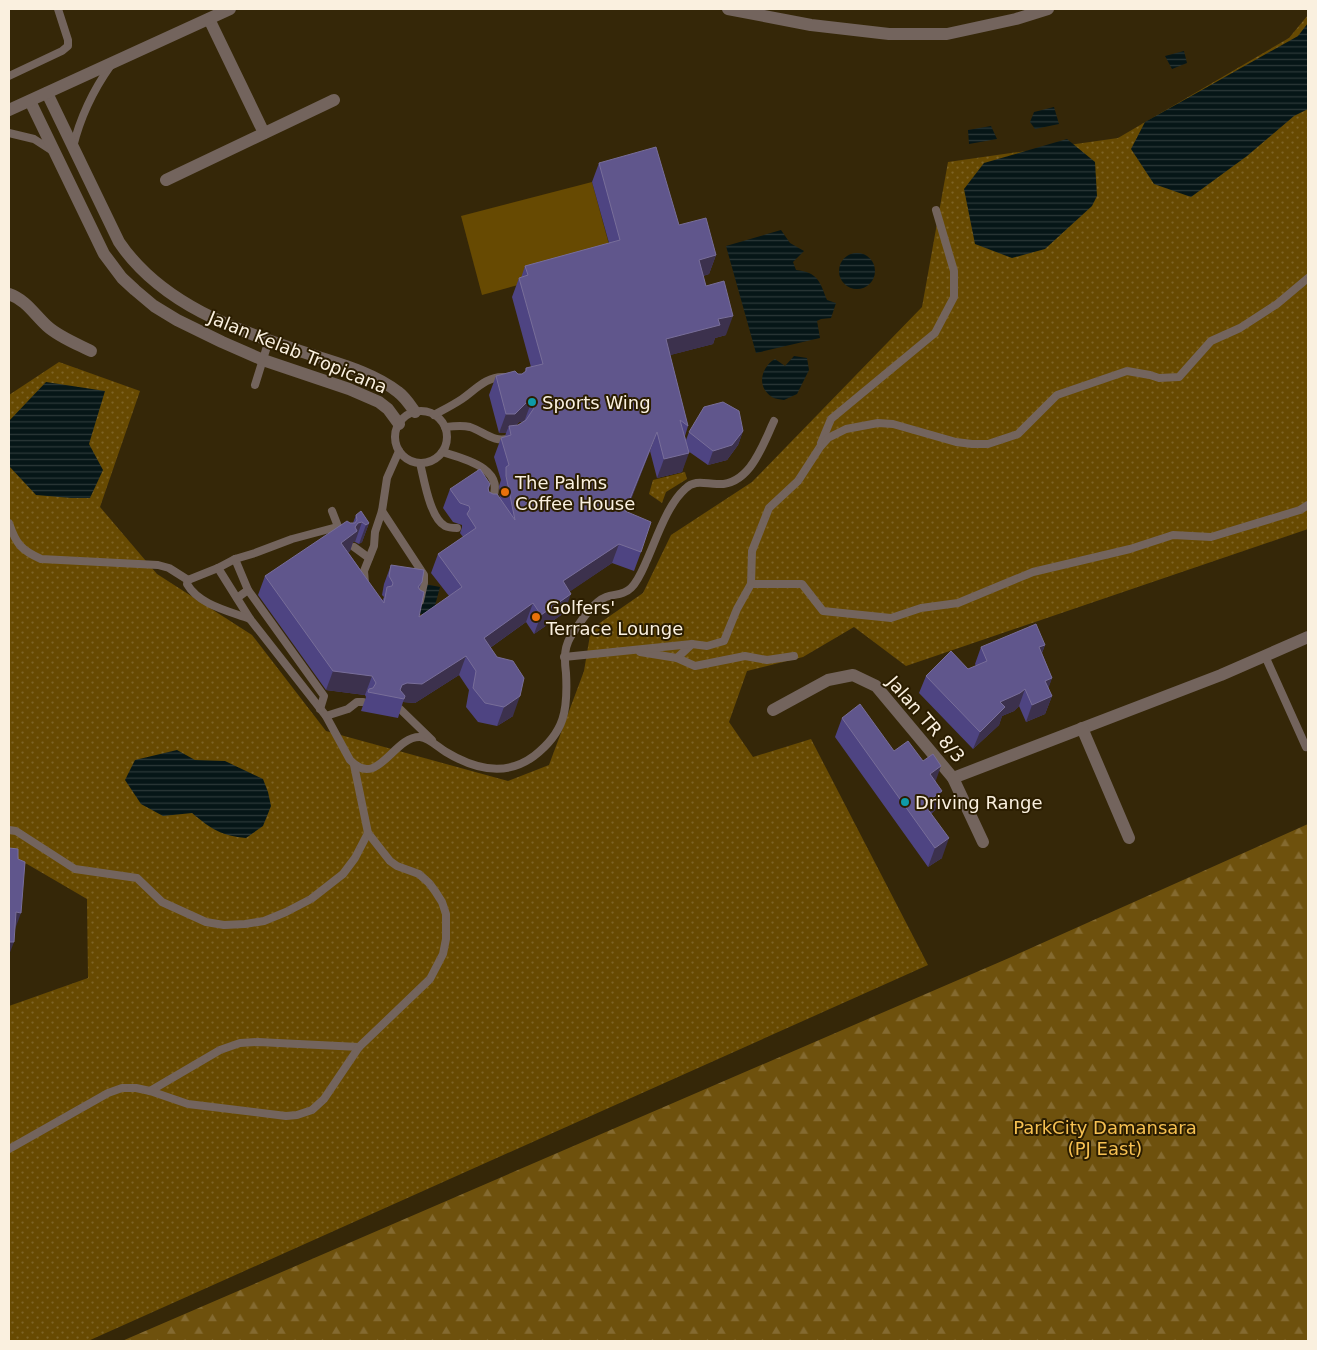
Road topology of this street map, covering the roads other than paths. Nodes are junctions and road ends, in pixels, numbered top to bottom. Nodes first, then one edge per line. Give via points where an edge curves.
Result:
1 (58, 9) edge
2 (230, 9) edge
3 (728, 9) edge
4 (1048, 9) edge
5 (209, 19) junction
6 (113, 64) junction
7 (9, 76) edge
8 (47, 93) junction
9 (334, 100) dead end
10 (30, 101) junction
11 (9, 110) edge
12 (9, 133) edge
13 (264, 133) junction
14 (73, 148) junction
15 (56, 155) junction
16 (166, 180) dead end
17 (936, 210) dead end
18 (1308, 278) edge
19 (9, 294) edge
20 (269, 340) junction
21 (91, 351) dead end
22 (263, 360) junction
23 (512, 384) edge
24 (254, 385) dead end
25 (415, 412) junction
26 (434, 415) junction
27 (774, 421) dead end
28 (399, 424) junction
29 (445, 428) junction
30 (516, 435) edge
31 (820, 447) junction
32 (399, 451) junction
33 (442, 452) junction
34 (420, 463) junction
35 (1308, 505) edge
36 (486, 508) edge
37 (332, 511) dead end
38 (382, 511) junction
39 (9, 523) edge
40 (337, 527) junction
41 (457, 528) dead end
42 (345, 537) edge
43 (354, 547) edge
44 (369, 558) junction
45 (235, 559) junction
46 (218, 568) junction
47 (188, 580) junction
48 (752, 584) junction
49 (248, 590) junction
50 (370, 591) edge
51 (237, 598) junction
52 (418, 606) edge
53 (250, 619) junction
54 (1308, 637) edge
55 (692, 644) junction
56 (629, 650) junction
57 (794, 656) dead end
58 (1265, 656) junction
59 (564, 657) junction
60 (677, 658) junction
61 (363, 702) dead end
62 (399, 708) edge
63 (320, 709) junction
64 (773, 710) dead end
65 (326, 716) junction
66 (1082, 728) junction
67 (1306, 746) dead end
68 (439, 747) junction
69 (354, 765) junction
70 (953, 778) junction
71 (9, 830) edge
72 (368, 833) junction
73 (1129, 838) dead end
74 (983, 842) dead end
75 (359, 1047) junction
76 (150, 1091) junction
77 (9, 1149) edge

1 - 7 lane via 68,46
2 - 5 street
3 - 4 street via 811,25 889,34 947,34
5 - 6 street
5 - 13 street
6 - 8 street
6 - 14 lane via 85,111
8 - 10 street
8 - 14 street, Jalan Kelab Tropicana
9 - 13 street
10 - 11 street
10 - 15 street, Jalan Kelab Tropicana
12 - 15 lane via 34,139
13 - 16 street
14 - 20 street, Jalan Kelab Tropicana via 119,242 148,275 208,316
15 - 22 street, Jalan Kelab Tropicana via 104,254 122,278 154,306 177,320
17 - 31 lane via 954,271 954,297 935,333 831,419
18 - 31 lane via 1277,304 1240,328 1211,341 1179,377 1159,378 1127,371 1057,395 1018,434 988,444 964,443 878,423 846,429 828,438
19 - 21 street via 26,304 58,334
20 - 22 lane
20 - 25 street, Jalan Kelab Tropicana via 375,378 399,393
22 - 24 lane
22 - 28 street, Jalan Kelab Tropicana via 369,397 384,405
23 - 26 lane via 502,377 489,380
25 - 26 lane
25 - 28 lane
26 - 29 lane
27 - 59 lane via 755,460 738,478 724,484 698,482 682,491 635,583 624,593 597,604 586,615 569,639
28 - 32 lane via 395,437
29 - 30 lane via 468,426 500,440
29 - 33 lane via 447,436
31 - 48 lane via 794,486 769,508 752,551
32 - 34 lane
32 - 38 lane via 387,478
33 - 34 lane via 429,462
33 - 36 lane via 473,461 488,472 494,495
34 - 41 lane via 437,516 443,525
35 - 48 lane via 1210,537 1173,535 1130,549 1033,572 958,603 921,608 891,618 823,611 802,584
37 - 40 lane
38 - 44 lane
38 - 52 lane via 424,576
39 - 47 lane via 19,545 41,559 158,565
40 - 42 lane
40 - 45 lane
43 - 44 lane
44 - 50 lane via 364,577
45 - 46 lane
45 - 49 lane
46 - 47 lane
46 - 51 lane
47 - 53 lane via 188,586 213,606
48 - 55 lane via 737,609 724,642 707,646
49 - 51 lane
49 - 63 lane via 324,696
51 - 53 lane
53 - 63 lane
54 - 58 street, Jalan TR 8/3
55 - 56 lane
55 - 60 lane
56 - 59 lane
56 - 60 lane
57 - 60 lane via 768,660 745,656 696,666
58 - 66 street, Jalan TR 8/3
58 - 67 lane
59 - 68 lane via 567,698 564,718 560,729 532,758 506,768 481,768
61 - 65 lane
62 - 68 lane
63 - 65 lane
64 - 70 street, Jalan TR 8/3 via 828,680 853,675 876,686
65 - 69 lane
66 - 70 street, Jalan TR 8/3
66 - 73 street
68 - 69 lane via 427,739 412,738 376,767
69 - 72 lane
70 - 74 street
71 - 72 lane via 16,831 75,869 137,878 162,902 206,922 224,925 264,921 311,899 343,874
72 - 75 lane via 390,861 418,874 435,891 446,914 446,939 438,968 430,980
75 - 76 lane via 240,1043 220,1050
75 - 76 lane via 324,1099 312,1110 297,1115 205,1107
76 - 77 lane via 122,1088 108,1093

